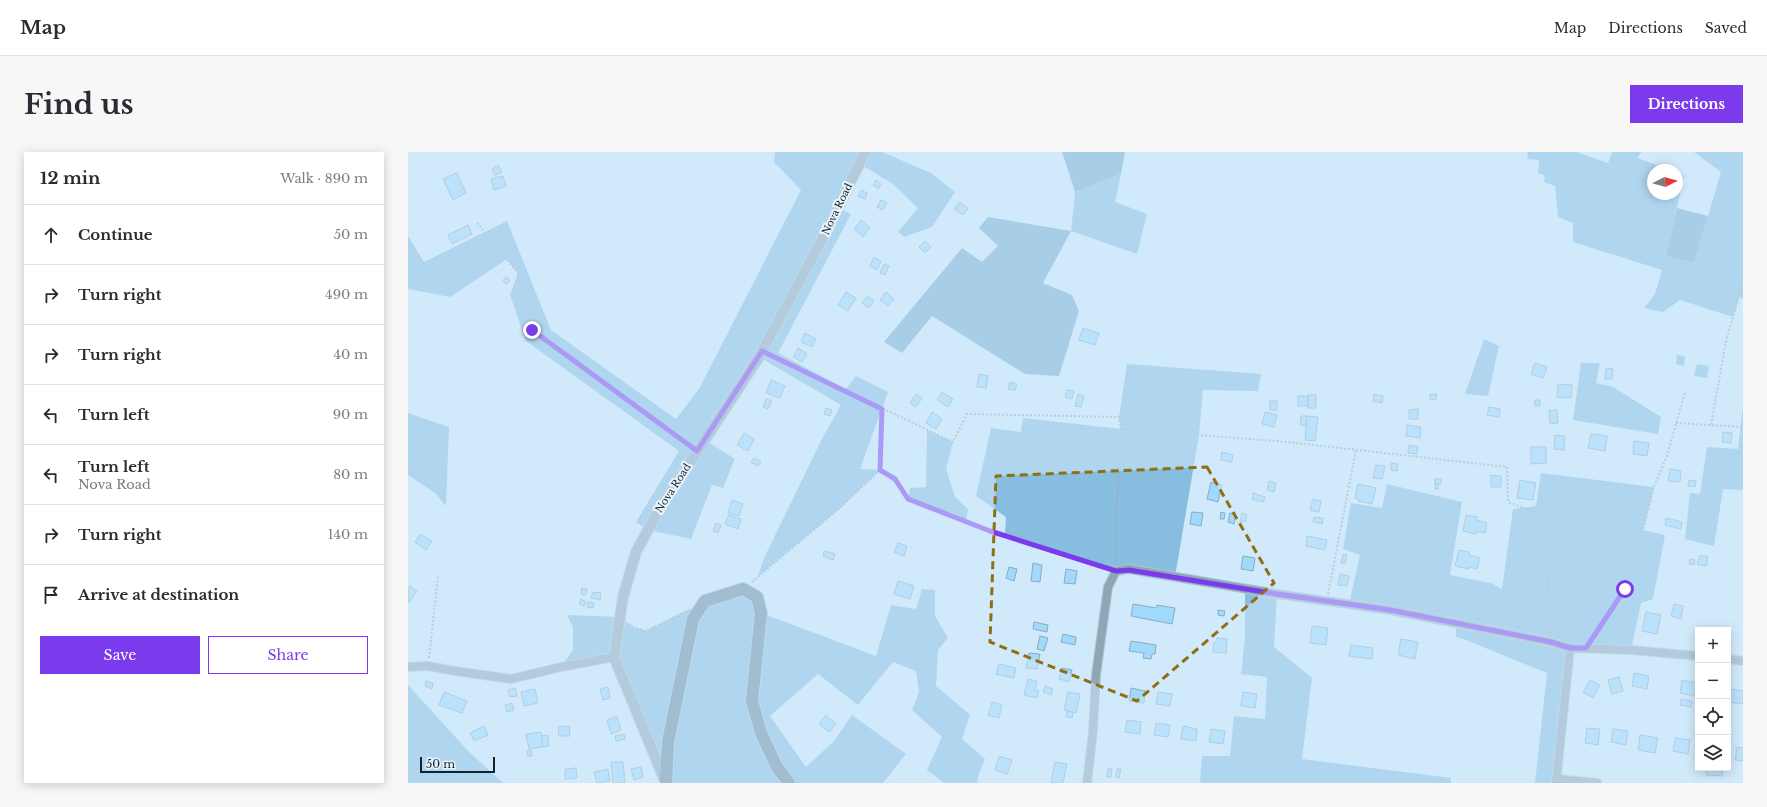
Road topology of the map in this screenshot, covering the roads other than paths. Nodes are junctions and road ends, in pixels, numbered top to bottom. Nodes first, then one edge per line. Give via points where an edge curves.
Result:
1 (865, 152) edge
2 (1570, 648) junction
3 (1695, 656) edge
4 (614, 657) junction
5 (1731, 659) edge
6 (1743, 661) edge
7 (408, 667) edge
8 (1556, 781) edge
9 (666, 782) edge
10 (789, 783) edge
11 (1087, 783) edge
12 (1597, 783) edge

1 - 4 street, Nova Road via 826,232 762,351 657,513 636,552 623,597
2 - 3 street
2 - 8 street
2 - 11 street via 1390,610 1129,570 1116,571 1107,594 1096,675
4 - 7 street via 511,679 428,666
4 - 9 street
5 - 6 street
8 - 12 street
9 - 10 main road via 668,742 693,619 705,601 743,589 757,597 761,613 752,701 761,732 777,768

